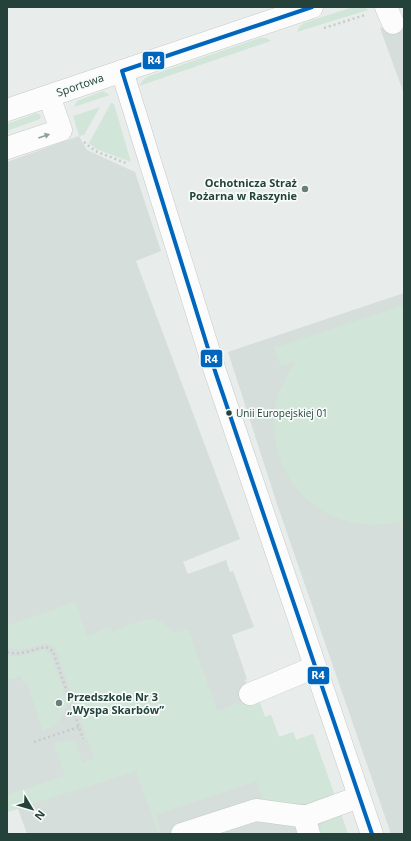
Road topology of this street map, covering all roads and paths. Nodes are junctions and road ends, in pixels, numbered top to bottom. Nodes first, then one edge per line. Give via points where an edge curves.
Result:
1 (312, 7) edge
2 (383, 15) edge
3 (319, 29) dead end
4 (122, 71) junction
5 (49, 96) junction
6 (7, 110) edge
7 (84, 142) dead end
8 (7, 148) edge
9 (132, 166) dead end
10 (7, 652) edge
11 (315, 668) junction
12 (250, 694) dead end
13 (79, 727) junction
14 (83, 739) dead end
15 (34, 742) dead end
16 (359, 798) junction
17 (306, 825) edge
18 (182, 834) edge
19 (372, 834) edge

1 - 4 street, Sportowa
2 - 3 path
4 - 5 street, Sportowa
4 - 11 street via 215,370
5 - 6 street, Sportowa
8 -> 5 street via 61,130
7 - 9 path via 95,151
10 - 13 path via 21,654 46,647 53,651
11 - 12 street
11 - 16 street
13 - 14 path
13 - 15 path
16 - 17 street via 312,815
16 - 19 street
17 - 18 street via 256,810

